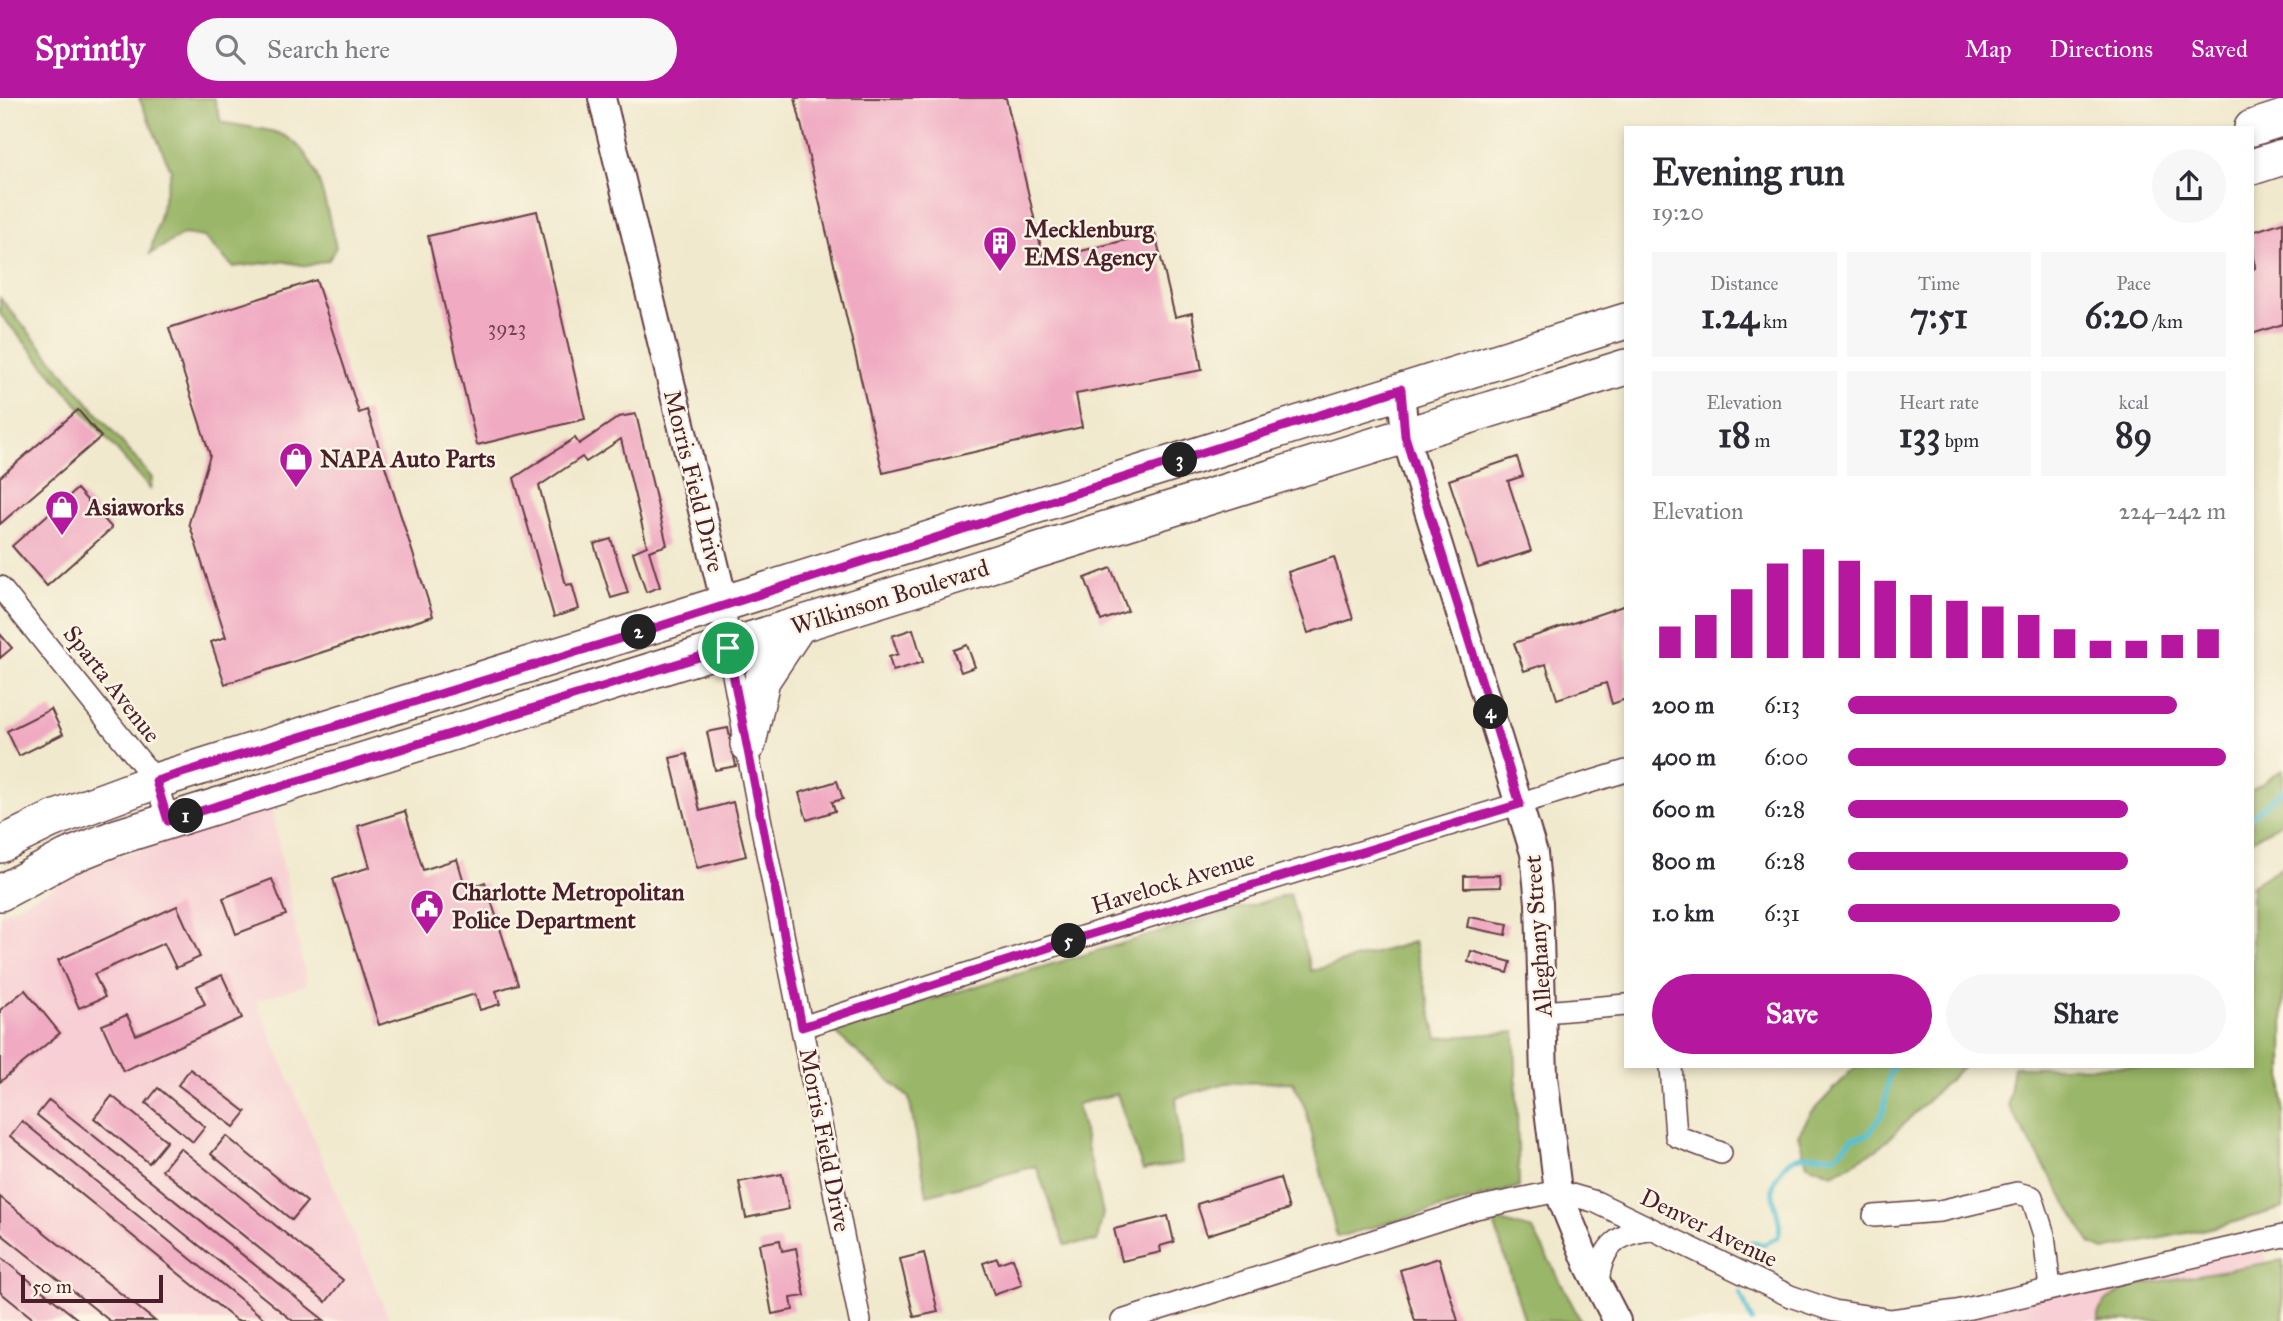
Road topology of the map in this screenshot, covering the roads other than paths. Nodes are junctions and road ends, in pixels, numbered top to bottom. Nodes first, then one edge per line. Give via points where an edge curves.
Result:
1 (602, 98) edge
2 (2283, 118) edge
3 (2254, 127) edge
4 (2283, 157) edge
5 (2254, 166) edge
6 (1624, 321) edge
7 (1624, 368) edge
8 (1401, 389) junction
9 (1405, 436) junction
10 (0, 587) edge
11 (725, 606) junction
12 (798, 626) junction
13 (728, 648) junction
14 (748, 744) junction
15 (1624, 772) edge
16 (156, 781) junction
17 (1520, 804) junction
18 (168, 821) junction
19 (0, 845) edge
20 (0, 893) edge
21 (1624, 1005) edge
22 (1544, 1012) junction
23 (802, 1027) junction
24 (1671, 1068) edge
25 (1721, 1153) dead end
26 (1558, 1191) junction
27 (1874, 1216) dead end
28 (1651, 1230) junction
29 (2283, 1236) edge
30 (1598, 1286) junction
31 (2050, 1289) junction
32 (860, 1321) edge
33 (1122, 1321) edge
34 (1617, 1321) edge

1 - 11 street, Morris Field Drive
2 - 3 main road
4 - 5 main road
6 - 8 main road, Wilkinson Boulevard
7 - 9 main road, Wilkinson Boulevard
8 - 9 street, Alleghany Street
8 - 11 main road, Wilkinson Boulevard
9 - 12 main road, Wilkinson Boulevard
9 - 17 street, Alleghany Street
10 - 16 street, Sparta Avenue
11 - 13 street, Morris Field Drive
11 - 16 main road, Wilkinson Boulevard
12 - 13 main road, Wilkinson Boulevard
12 - 14 main road via 762,680
13 - 14 street, Morris Field Drive
13 - 18 main road, Wilkinson Boulevard
14 - 23 street, Morris Field Drive
15 - 17 street, Havelock Avenue
16 - 18 street, Sparta Avenue
16 - 19 main road, Wilkinson Boulevard via 51,820
17 - 22 street, Alleghany Street via 1534,853
17 - 23 street, Havelock Avenue
18 - 20 main road, Wilkinson Boulevard via 67,857
21 - 22 street
22 - 26 street, Alleghany Street via 1544,1077
23 - 32 street, Morris Field Drive
24 - 25 street via 1676,1136
26 - 28 street, Denver Avenue via 1596,1202
26 - 30 street, Alleghany Street
26 - 33 street, Denver Avenue via 1476,1208
27 - 31 street via 1940,1211 2017,1193 2032,1197 2044,1236
28 - 30 street via 1622,1237 1606,1252
28 - 31 street, Denver Avenue via 1819,1307 1891,1320 1946,1313
29 - 31 street, Denver Avenue
30 - 34 street, Alleghany Street

